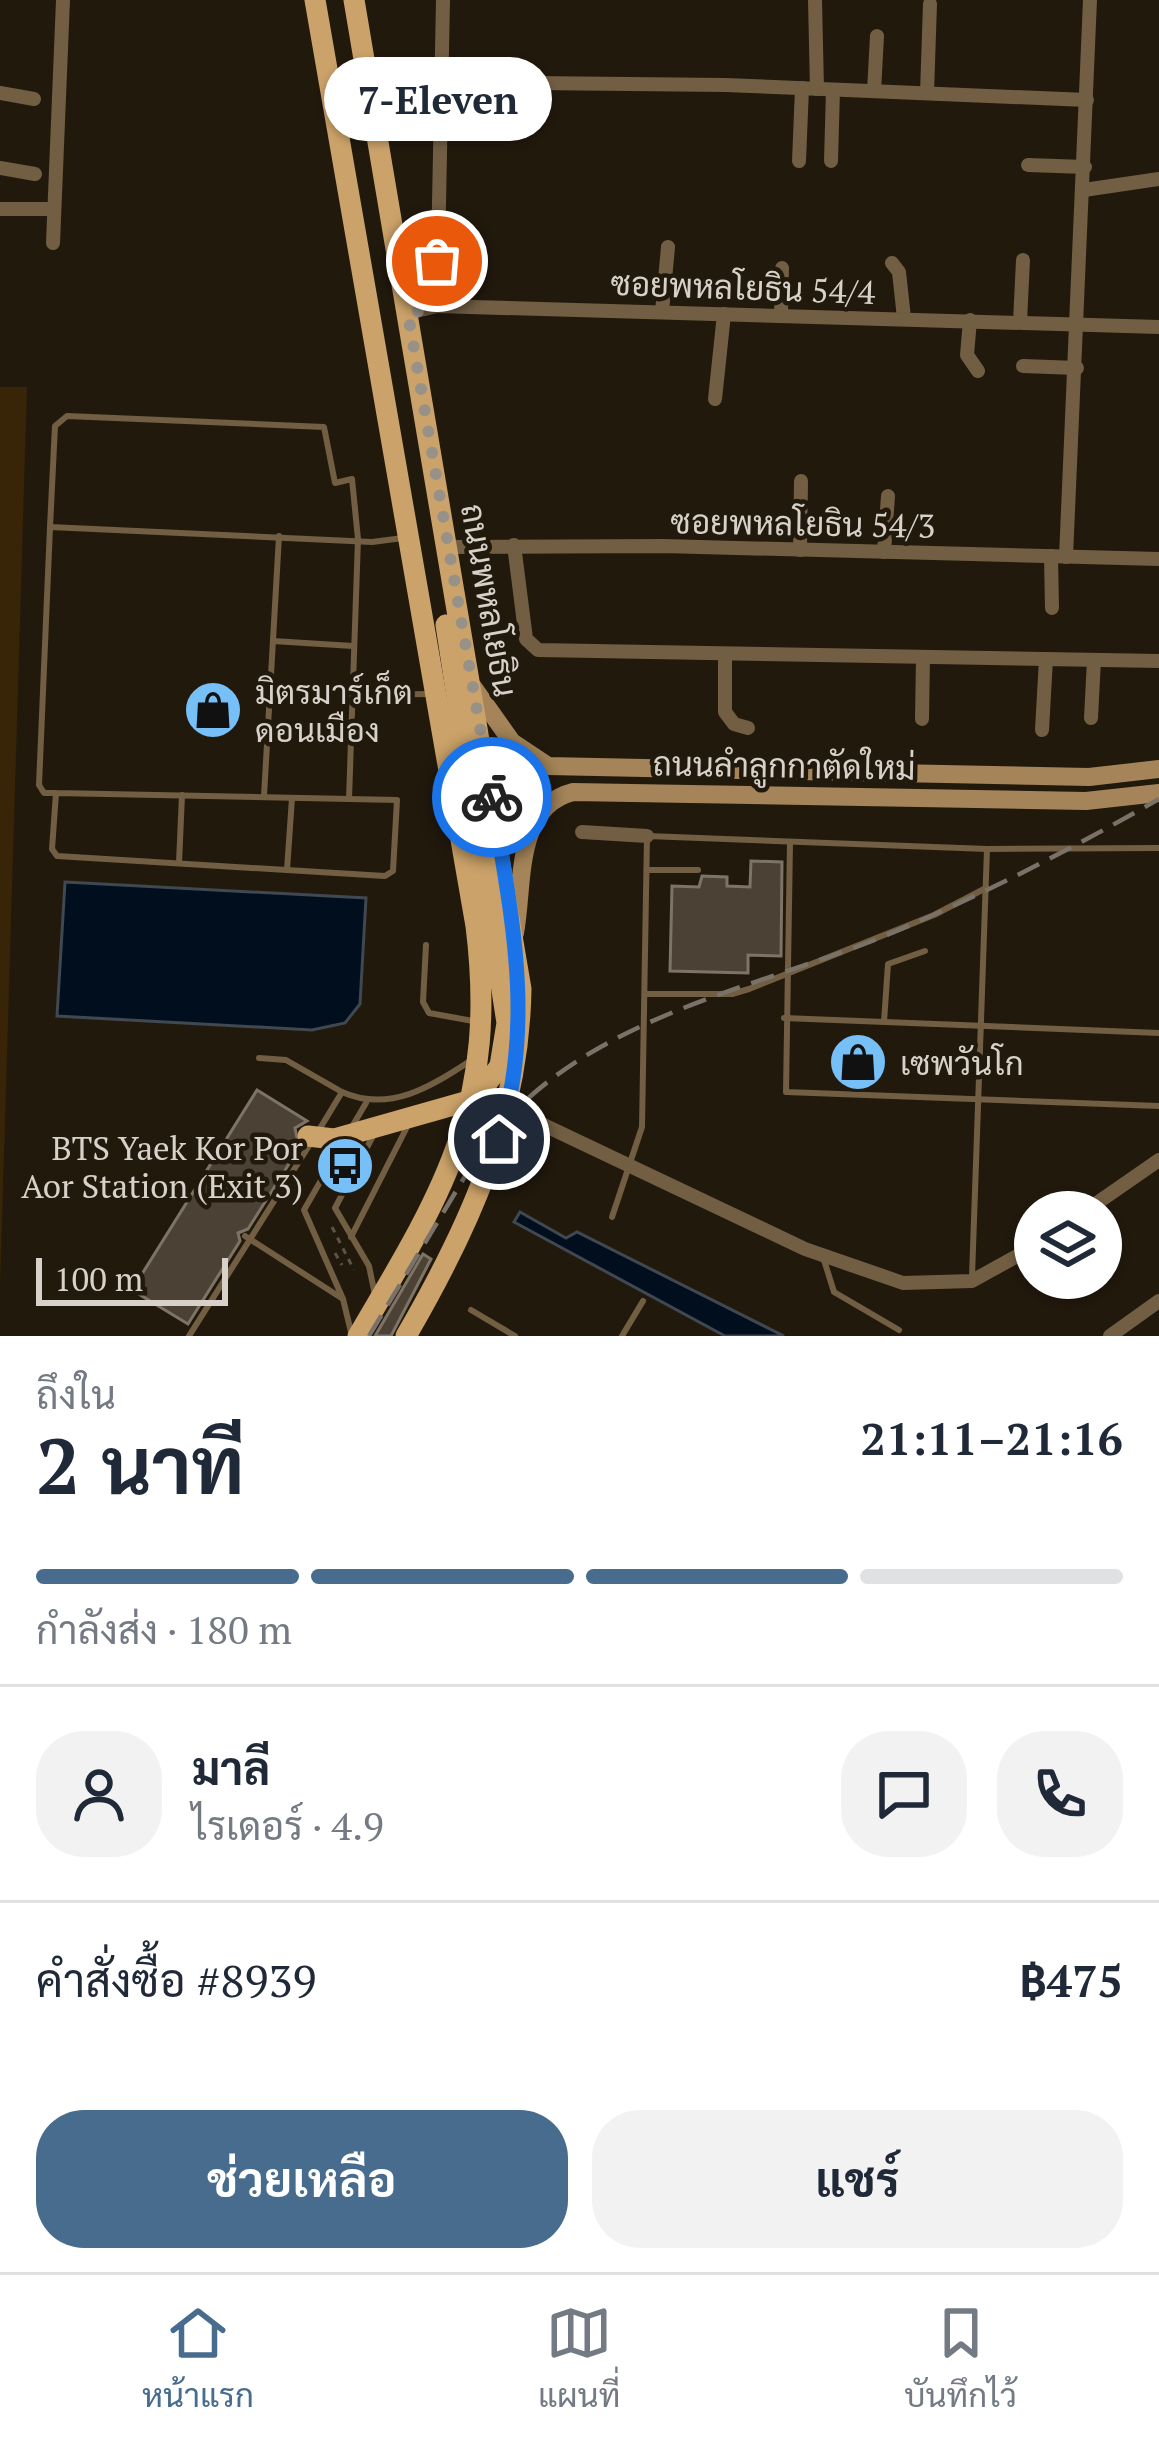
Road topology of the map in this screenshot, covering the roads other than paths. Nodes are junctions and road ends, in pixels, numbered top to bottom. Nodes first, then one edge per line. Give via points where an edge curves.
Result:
1 (63, 0) edge
2 (315, 0) edge
3 (354, 0) edge
4 (442, 0) edge
5 (815, 0) edge
6 (1090, 0) edge
7 (931, 4) dead end
8 (878, 36) dead end
9 (440, 82) junction
10 (817, 89) junction
11 (874, 91) junction
12 (0, 93) edge
13 (927, 93) junction
14 (34, 99) dead end
15 (1087, 100) junction
16 (799, 161) dead end
17 (831, 161) dead end
18 (1028, 165) dead end
19 (1085, 167) junction
20 (0, 168) edge
21 (35, 174) dead end
22 (1159, 179) edge
23 (1084, 190) junction
24 (0, 209) edge
25 (55, 209) junction
26 (53, 243) dead end
27 (668, 248) dead end
28 (1022, 260) dead end
29 (892, 263) dead end
30 (782, 268) dead end
31 (437, 306) junction
32 (662, 312) junction
33 (408, 314) junction
34 (724, 314) junction
35 (370, 315) junction
36 (781, 315) junction
37 (904, 319) junction
38 (970, 320) junction
39 (1021, 322) junction
40 (1078, 323) junction
41 (1159, 327) edge
42 (1022, 366) dead end
43 (1077, 368) junction
44 (979, 371) dead end
45 (716, 399) dead end
46 (801, 481) dead end
47 (436, 486) junction
48 (888, 496) dead end
49 (50, 527) junction
50 (279, 536) junction
51 (407, 538) junction
52 (358, 539) junction
53 (514, 545) junction
54 (446, 547) junction
55 (800, 550) junction
56 (884, 552) junction
57 (1059, 556) junction
58 (1159, 559) edge
59 (1052, 608) dead end
60 (273, 641) junction
61 (354, 646) junction
62 (725, 654) junction
63 (923, 657) junction
64 (1046, 659) junction
65 (1094, 660) junction
66 (1159, 661) edge
67 (473, 687) junction
68 (435, 694) junction
69 (352, 695) junction
70 (922, 718) dead end
71 (1091, 718) dead end
72 (748, 728) dead end
73 (1042, 730) dead end
74 (548, 766) junction
75 (1159, 769) edge
76 (56, 793) junction
77 (1159, 794) edge
78 (182, 795) junction
79 (264, 797) junction
80 (292, 798) junction
81 (349, 799) junction
82 (548, 802) junction
83 (582, 832) dead end
84 (647, 836) junction
85 (790, 843) junction
86 (1159, 848) edge
87 (987, 849) junction
88 (178, 864) junction
89 (287, 870) junction
90 (647, 870) junction
91 (698, 870) dead end
92 (986, 887) junction
93 (515, 933) junction
94 (426, 944) dead end
95 (925, 951) dead end
96 (786, 973) junction
97 (645, 994) junction
98 (784, 1018) junction
99 (884, 1022) junction
100 (482, 1023) junction
101 (983, 1026) junction
102 (1159, 1033) edge
103 (478, 1055) junction
104 (259, 1058) dead end
105 (424, 1091) junction
106 (342, 1092) junction
107 (980, 1099) junction
108 (366, 1103) junction
109 (1159, 1106) edge
110 (508, 1108) junction
111 (411, 1121) junction
112 (308, 1136) dead end
113 (1159, 1160) edge
114 (631, 1164) junction
115 (1114, 1191) edge
116 (612, 1216) dead end
117 (248, 1238) junction
118 (351, 1238) junction
119 (824, 1256) junction
120 (1014, 1258) edge
121 (972, 1281) junction
122 (344, 1299) junction
123 (643, 1300) dead end
124 (1159, 1301) edge
125 (377, 1304) junction
126 (471, 1310) dead end
127 (899, 1330) dead end
128 (189, 1336) edge
129 (354, 1336) edge
130 (406, 1336) edge
131 (515, 1336) edge
132 (622, 1336) edge
133 (1110, 1336) edge

1 - 25 street
2 - 35 main road
3 - 33 main road, ถนนพหลโยธิน
4 - 9 street
5 - 10 street
6 - 15 street
7 - 13 street
8 - 11 street
9 - 10 street
9 - 31 street
10 - 11 street
10 - 16 street
10 - 17 street
11 - 13 street
12 - 14 street
13 - 15 street
15 - 19 street
18 - 19 street
19 - 23 street
20 - 21 street
22 - 23 street
23 - 40 street
24 - 25 street
25 - 26 street
27 - 32 street
28 - 39 street
29 - 37 street
30 - 36 street
31 - 32 street, ซอยพหลโยธิน 54/4
31 - 33 street, ซอยพหลโยธิน 54/4
32 - 34 street, ซอยพหลโยธิน 54/4
33 - 35 main road
33 - 47 main road, ถนนพหลโยธิน
34 - 36 street, ซอยพหลโยธิน 54/4
34 - 45 street
35 - 51 main road
36 - 37 street, ซอยพหลโยธิน 54/4
37 - 38 street, ซอยพหลโยธิน 54/4
38 - 39 street, ซอยพหลโยธิน 54/4
38 - 44 street via 967,355
39 - 40 street, ซอยพหลโยธิน 54/4
40 - 41 street, ซอยพหลโยธิน 54/4
40 - 43 street
42 - 43 street
43 - 57 street
46 - 55 street
47 - 54 main road, ถนนพหลโยธิน
47 - 112 main road, bridge via 434,551 499,944 506,1043 490,1086 475,1099 334,1138
48 - 56 street
49 - 50 lane
49 - 52 lane via 55,426 67,416 324,428 335,483 352,478
49 - 76 lane via 40,784
50 - 52 lane
50 - 60 lane
51 - 52 lane
51 - 68 main road
52 - 61 lane
53 - 54 street, ซอยพหลโยธิน 54/3
53 - 55 street, ซอยพหลโยธิน 54/3
53 - 62 street via 532,648
54 - 67 main road, ถนนพหลโยธิน
55 - 56 street, ซอยพหลโยธิน 54/3
56 - 57 street, ซอยพหลโยธิน 54/3
57 - 58 street, ซอยพหลโยธิน 54/3
57 - 59 street
60 - 61 lane
60 - 79 lane
61 - 69 lane
62 - 63 street
62 - 72 street via 725,712
63 - 64 street
63 - 70 street
64 - 65 street
64 - 73 street
65 - 66 street
65 - 71 street
67 - 74 main road via 512,742
67 - 93 main road, ถนนพหลโยธิน
68 - 69 lane
68 - 100 main road via 476,926
69 - 81 lane
74 - 75 main road, ถนนลำลูกกาตัดใหม่ via 1089,777
74 - 82 main road via 530,770 524,786 530,798
76 - 78 lane
76 - 88 lane via 57,856
77 - 82 main road, ถนนลำลูกกาตัดใหม่ via 1086,801 573,792
78 - 79 lane
78 - 88 lane
79 - 80 lane
80 - 81 lane
80 - 89 lane
81 - 89 lane via 397,800 393,871
82 - 93 main road via 530,829
83 - 84 street
84 - 85 lane
84 - 90 lane
85 - 87 lane
85 - 96 lane
86 - 87 lane
87 - 92 lane
88 - 89 lane
90 - 91 lane
90 - 97 lane
92 - 96 lane
92 - 101 lane
93 - 110 main road, ถนนพหลโยธิน via 521,1029
94 - 100 lane via 429,1013
95 - 99 lane via 888,964
96 - 97 lane via 732,994
96 - 98 lane
97 - 114 lane via 642,1127
98 - 99 lane
98 - 107 lane via 790,1094
99 - 101 lane
100 - 103 main road
101 - 102 lane
101 - 107 lane
103 - 105 lane
103 - 125 main road via 460,1150
104 - 106 lane via 286,1060
105 - 108 lane
105 - 111 lane
106 - 108 lane
106 - 117 lane
107 - 109 lane
107 - 121 lane
108 - 122 lane via 304,1210
110 - 114 street
110 - 130 main road, ถนนพหลโยธิน via 472,1213
111 - 118 lane
111 - 118 lane via 378,1127 343,1192 335,1208
113 - 115 street
114 - 116 lane
114 - 119 street
117 - 122 lane
117 - 128 lane
118 - 125 lane via 370,1266
119 - 121 street via 903,1283
119 - 127 lane via 834,1292
120 - 121 street
122 - 129 lane
123 - 132 lane
124 - 133 street
125 - 129 main road
126 - 131 lane

